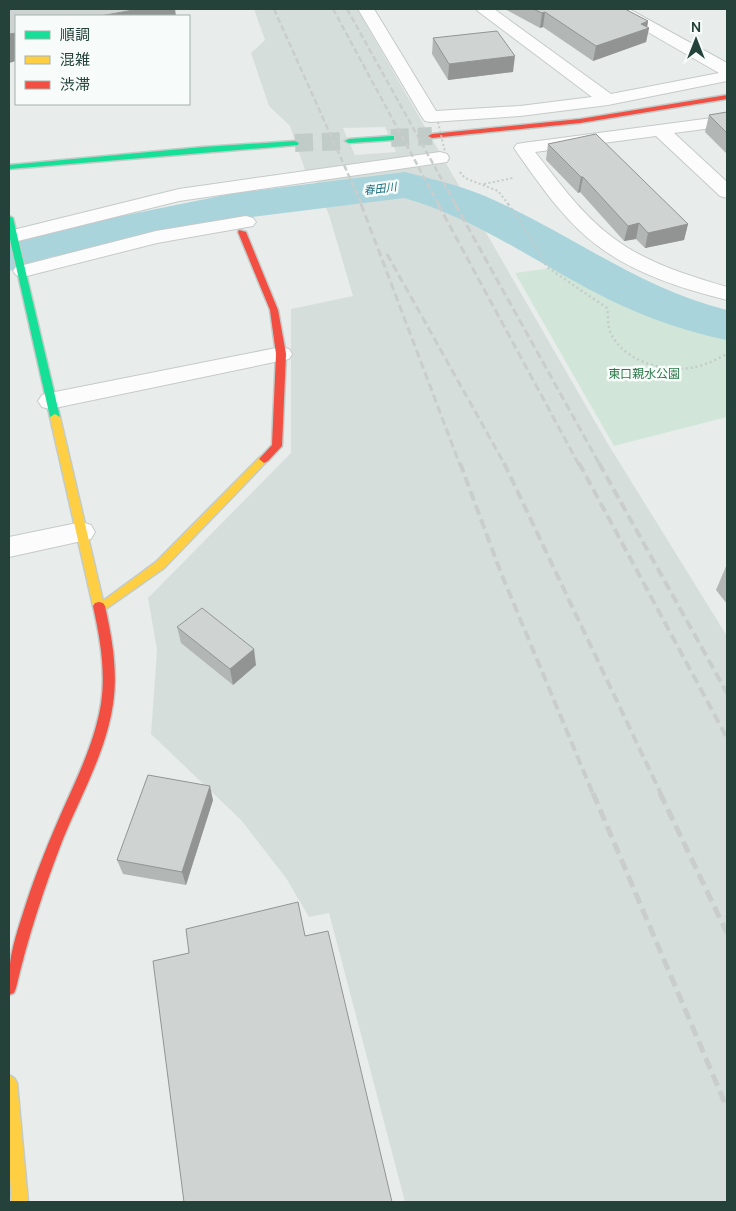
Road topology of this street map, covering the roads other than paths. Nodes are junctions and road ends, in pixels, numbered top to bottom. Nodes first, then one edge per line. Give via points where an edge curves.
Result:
1 (366, 9) edge
2 (484, 9) edge
3 (618, 9) edge
4 (727, 70) edge
5 (727, 76) edge
6 (727, 97) edge
7 (608, 100) junction
8 (727, 120) edge
9 (661, 131) junction
10 (432, 136) tunnel mouth
11 (391, 138) tunnel mouth
12 (350, 141) tunnel mouth
13 (295, 143) tunnel mouth
14 (442, 155) road end
15 (9, 167) edge
16 (727, 192) edge
17 (244, 227) joint
18 (12, 237) edge
19 (22, 269) junction
20 (727, 294) edge
21 (281, 354) junction
22 (50, 401) junction
23 (82, 532) junction
24 (9, 547) edge
25 (100, 609) junction
26 (12, 955) edge
27 (9, 988) edge
28 (9, 1083) edge
29 (20, 1202) edge

1 - 7 street via 431,117 520,111
2 - 7 street
3 - 4 street
5 - 7 street
6 - 10 street via 581,122
8 - 9 street
9 - 16 street
9 - 20 street via 523,148 585,224 605,242 639,262 692,284
11 - 12 street
13 - 15 street
14 - 18 street via 179,195
17 - 19 street via 156,237
17 - 21 street via 274,310
18 - 19 street
19 - 22 street
21 - 22 street
21 - 25 street via 278,446 160,565
22 - 23 street
23 - 24 street
23 - 25 street
25 - 26 street via 108,658 107,703 92,756
26 - 27 street
28 - 29 street

